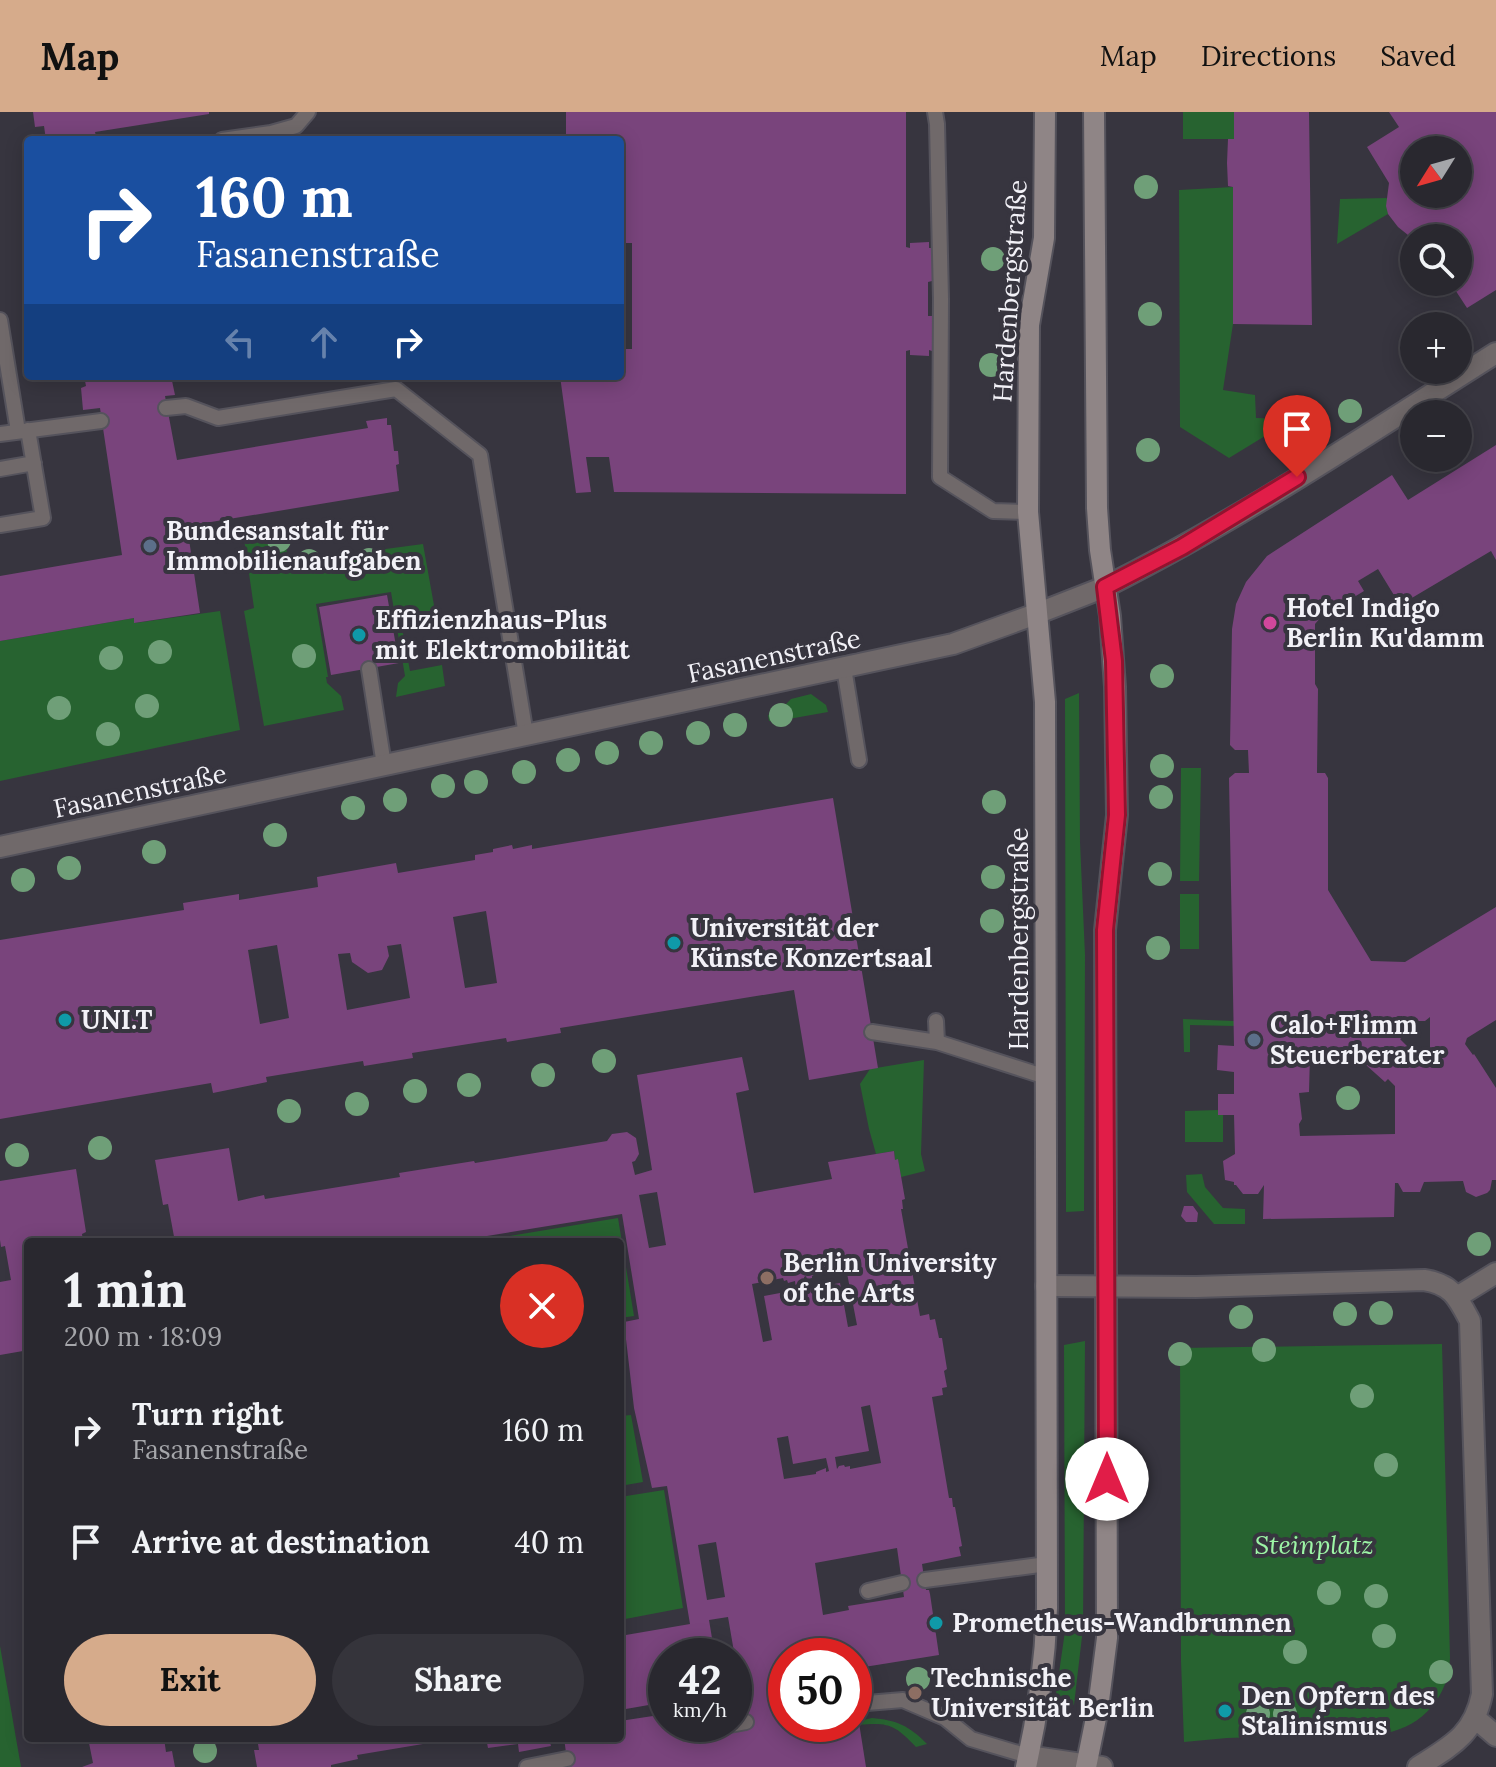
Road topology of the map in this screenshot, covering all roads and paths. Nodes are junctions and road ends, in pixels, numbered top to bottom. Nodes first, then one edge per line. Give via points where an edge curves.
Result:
1 (308, 112) edge
2 (935, 112) edge
3 (1045, 112) edge
4 (1094, 112) edge
5 (250, 136) edge
6 (0, 320) edge
7 (1496, 353) edge
8 (395, 383) edge
9 (166, 408) dead end
10 (101, 421) dead end
11 (23, 431) junction
12 (0, 434) edge
13 (34, 463) junction
14 (0, 469) edge
15 (1028, 512) junction
16 (0, 525) edge
17 (1105, 587) junction
18 (1036, 614) junction
19 (844, 668) junction
20 (369, 669) dead end
21 (526, 735) junction
22 (859, 760) dead end
23 (384, 765) junction
24 (0, 847) edge
25 (936, 1021) dead end
26 (872, 1032) dead end
27 (937, 1042) junction
28 (1046, 1077) junction
29 (1496, 1273) edge
30 (1046, 1286) junction
31 (1107, 1286) junction
32 (1457, 1297) junction
33 (1486, 1518) edge
34 (1047, 1564) junction
35 (925, 1580) dead end
36 (902, 1583) dead end
37 (868, 1591) dead end
38 (872, 1703) edge
39 (1475, 1718) junction
40 (1496, 1736) edge
41 (567, 1759) dead end
42 (1027, 1761) edge
43 (1091, 1766) edge
44 (527, 1767) edge
45 (1418, 1767) edge

1 - 5 lane via 296,126
2 - 15 lane via 940,477 993,511
3 - 15 main road, Hardenbergstraße via 1044,238 1029,325
4 - 17 main road via 1097,508
6 - 11 lane
7 - 17 street, Fasanenstraße via 1182,547
8 - 9 lane via 218,418 186,406
8 - 21 lane via 480,455
10 - 11 lane
11 - 12 lane
11 - 13 lane
13 - 14 lane
13 - 16 lane via 43,518
15 - 18 main road, Hardenbergstraße
17 - 18 street, Fasanenstraße
17 - 31 main road via 1114,661 1117,815 1105,930
18 - 19 street, Fasanenstraße via 953,644
18 - 28 main road, Hardenbergstraße via 1045,702
19 - 21 street, Fasanenstraße
19 - 22 lane
20 - 23 lane
21 - 23 street, Fasanenstraße
23 - 24 street, Fasanenstraße
25 - 27 lane
26 - 27 lane
27 - 28 lane
28 - 30 main road, Hardenbergstraße
29 - 32 street
30 - 31 street
30 - 34 main road, Hardenbergstraße
31 - 32 street via 1424,1280 1440,1282
31 - 43 main road via 1107,1638
32 - 33 street via 1470,1321
33 - 39 street via 1482,1694
34 - 35 lane
34 - 42 main road, Hardenbergstraße via 1045,1654
36 - 37 lane
38 - 42 lane via 903,1700 945,1718 971,1739
39 - 40 street
39 - 45 street via 1456,1743
41 - 44 lane
42 - 43 street

